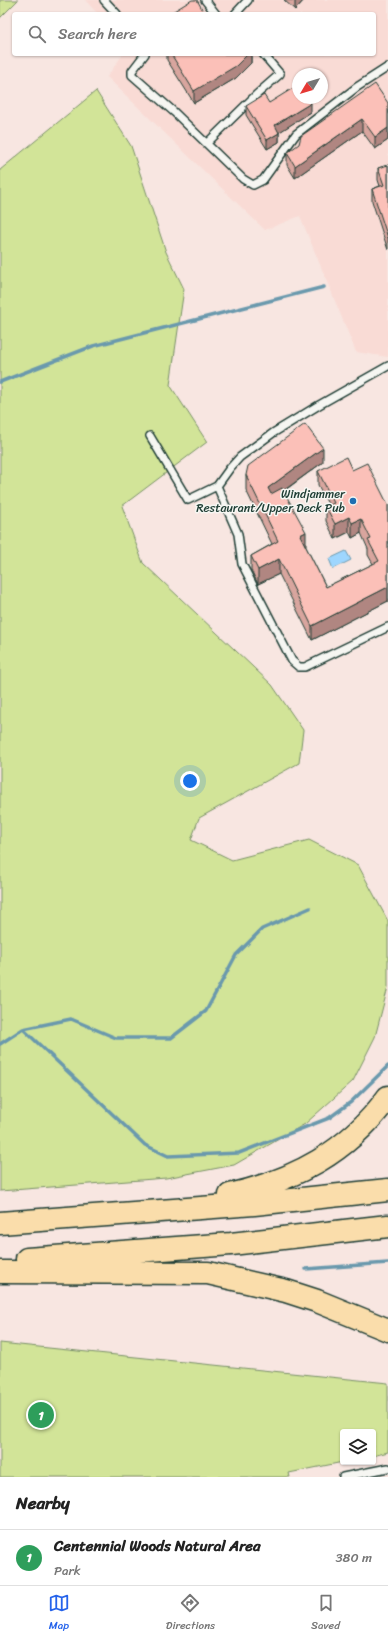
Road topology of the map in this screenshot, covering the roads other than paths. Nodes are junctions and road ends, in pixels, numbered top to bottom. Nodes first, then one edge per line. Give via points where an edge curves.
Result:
1 (104, 0) edge
2 (205, 0) edge
3 (248, 0) edge
4 (115, 12) edge
5 (214, 12) edge
6 (237, 12) edge
7 (143, 56) edge
8 (266, 56) edge
9 (388, 67) edge
10 (207, 143) junction
11 (388, 366) edge
12 (150, 436) dead end
13 (217, 486) junction
14 (388, 627) edge
15 (388, 1096) edge
16 (388, 1190) edge
17 (167, 1210) junction
18 (0, 1223) edge
19 (388, 1226) edge
20 (0, 1261) edge
21 (0, 1272) edge
22 (388, 1330) edge
23 (388, 1468) edge
24 (344, 1477) edge

1 - 4 lane
2 - 5 lane
3 - 6 lane
7 - 10 lane via 132,71 132,75
8 - 10 lane via 280,74
9 - 10 lane via 296,134 263,180 258,183 248,183
11 - 13 lane via 319,404 240,457
12 - 13 lane via 188,500
13 - 14 lane via 238,534 242,564 292,661 299,667 305,667
15 - 17 highway via 374,1116 353,1136 329,1155 302,1170 253,1190
16 - 17 highway
17 - 18 highway
19 - 20 highway via 230,1244
21 - 22 highway via 208,1273 286,1291
23 - 24 lane

